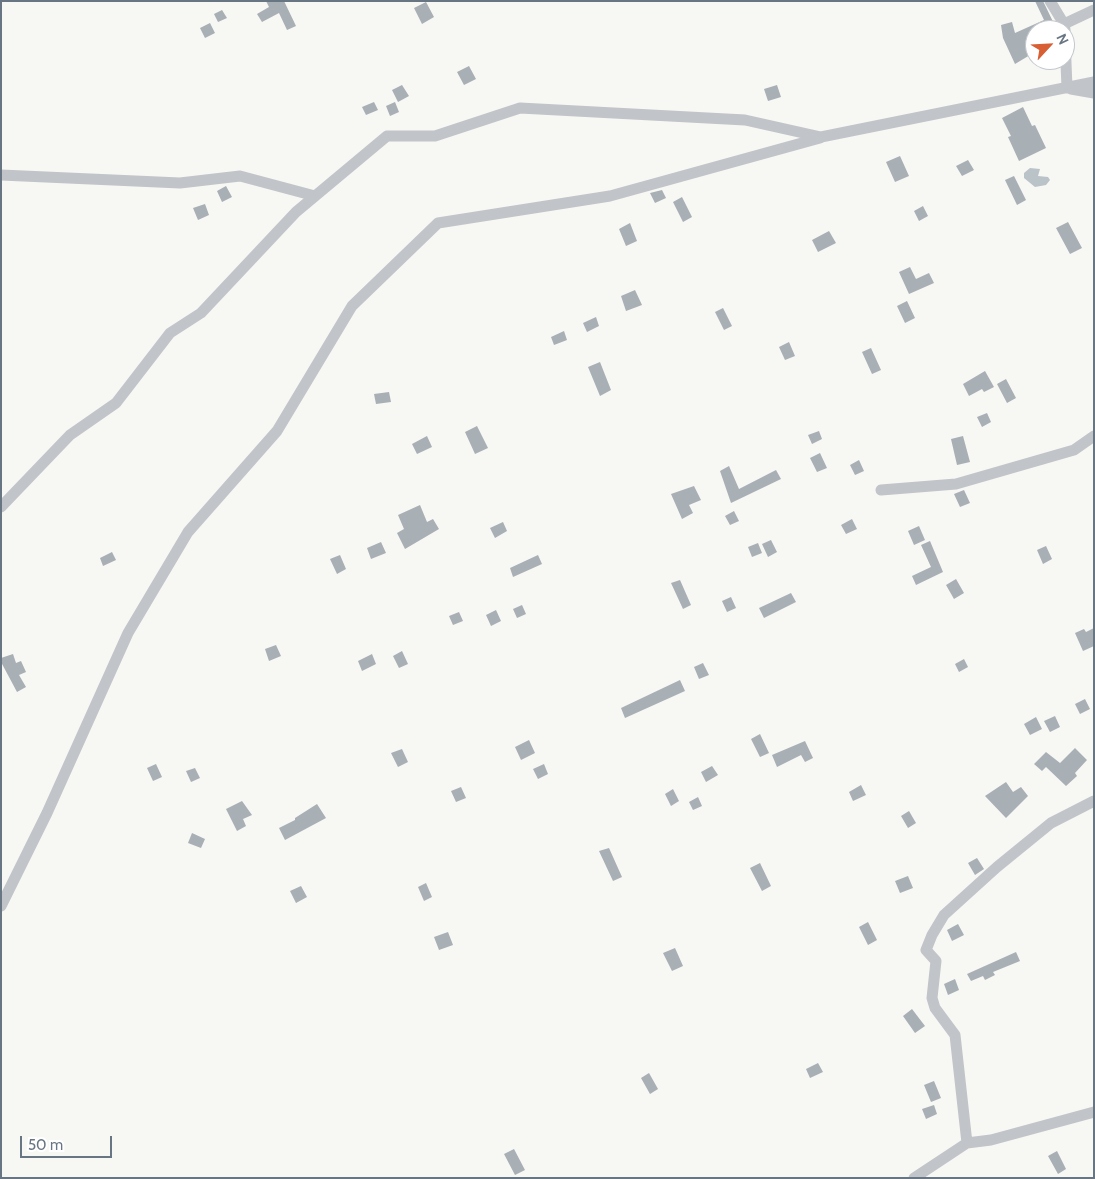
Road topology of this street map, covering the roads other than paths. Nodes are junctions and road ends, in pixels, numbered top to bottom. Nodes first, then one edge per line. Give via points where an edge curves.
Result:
1 (1050, 1) edge
2 (1094, 10) edge
3 (1060, 20) edge
4 (1075, 21) edge
5 (1066, 70) edge
6 (1094, 82) edge
7 (1067, 88) junction
8 (1094, 93) edge
9 (821, 137) junction
10 (1, 175) edge
11 (315, 196) junction
12 (1094, 436) edge
13 (881, 490) dead end
14 (1, 507) edge
15 (1094, 801) edge
16 (1, 906) edge
17 (1094, 1112) edge
18 (967, 1143) junction
19 (914, 1178) edge

1 - 3 street
2 - 4 street
5 - 7 street
6 - 7 street
7 - 8 street
7 - 9 street
9 - 11 street via 746,120 520,108 435,136 386,136
9 - 16 street via 610,196 438,223 352,306 277,431 188,532 128,632 47,813
10 - 11 street via 180,183 240,176
11 - 14 street via 201,313 170,333 116,403 70,435
12 - 13 street via 1074,450 956,484
15 - 18 street via 1051,823 997,867 944,915 926,950 936,961 932,998 935,1008 955,1035
17 - 18 street via 991,1140
18 - 19 street

